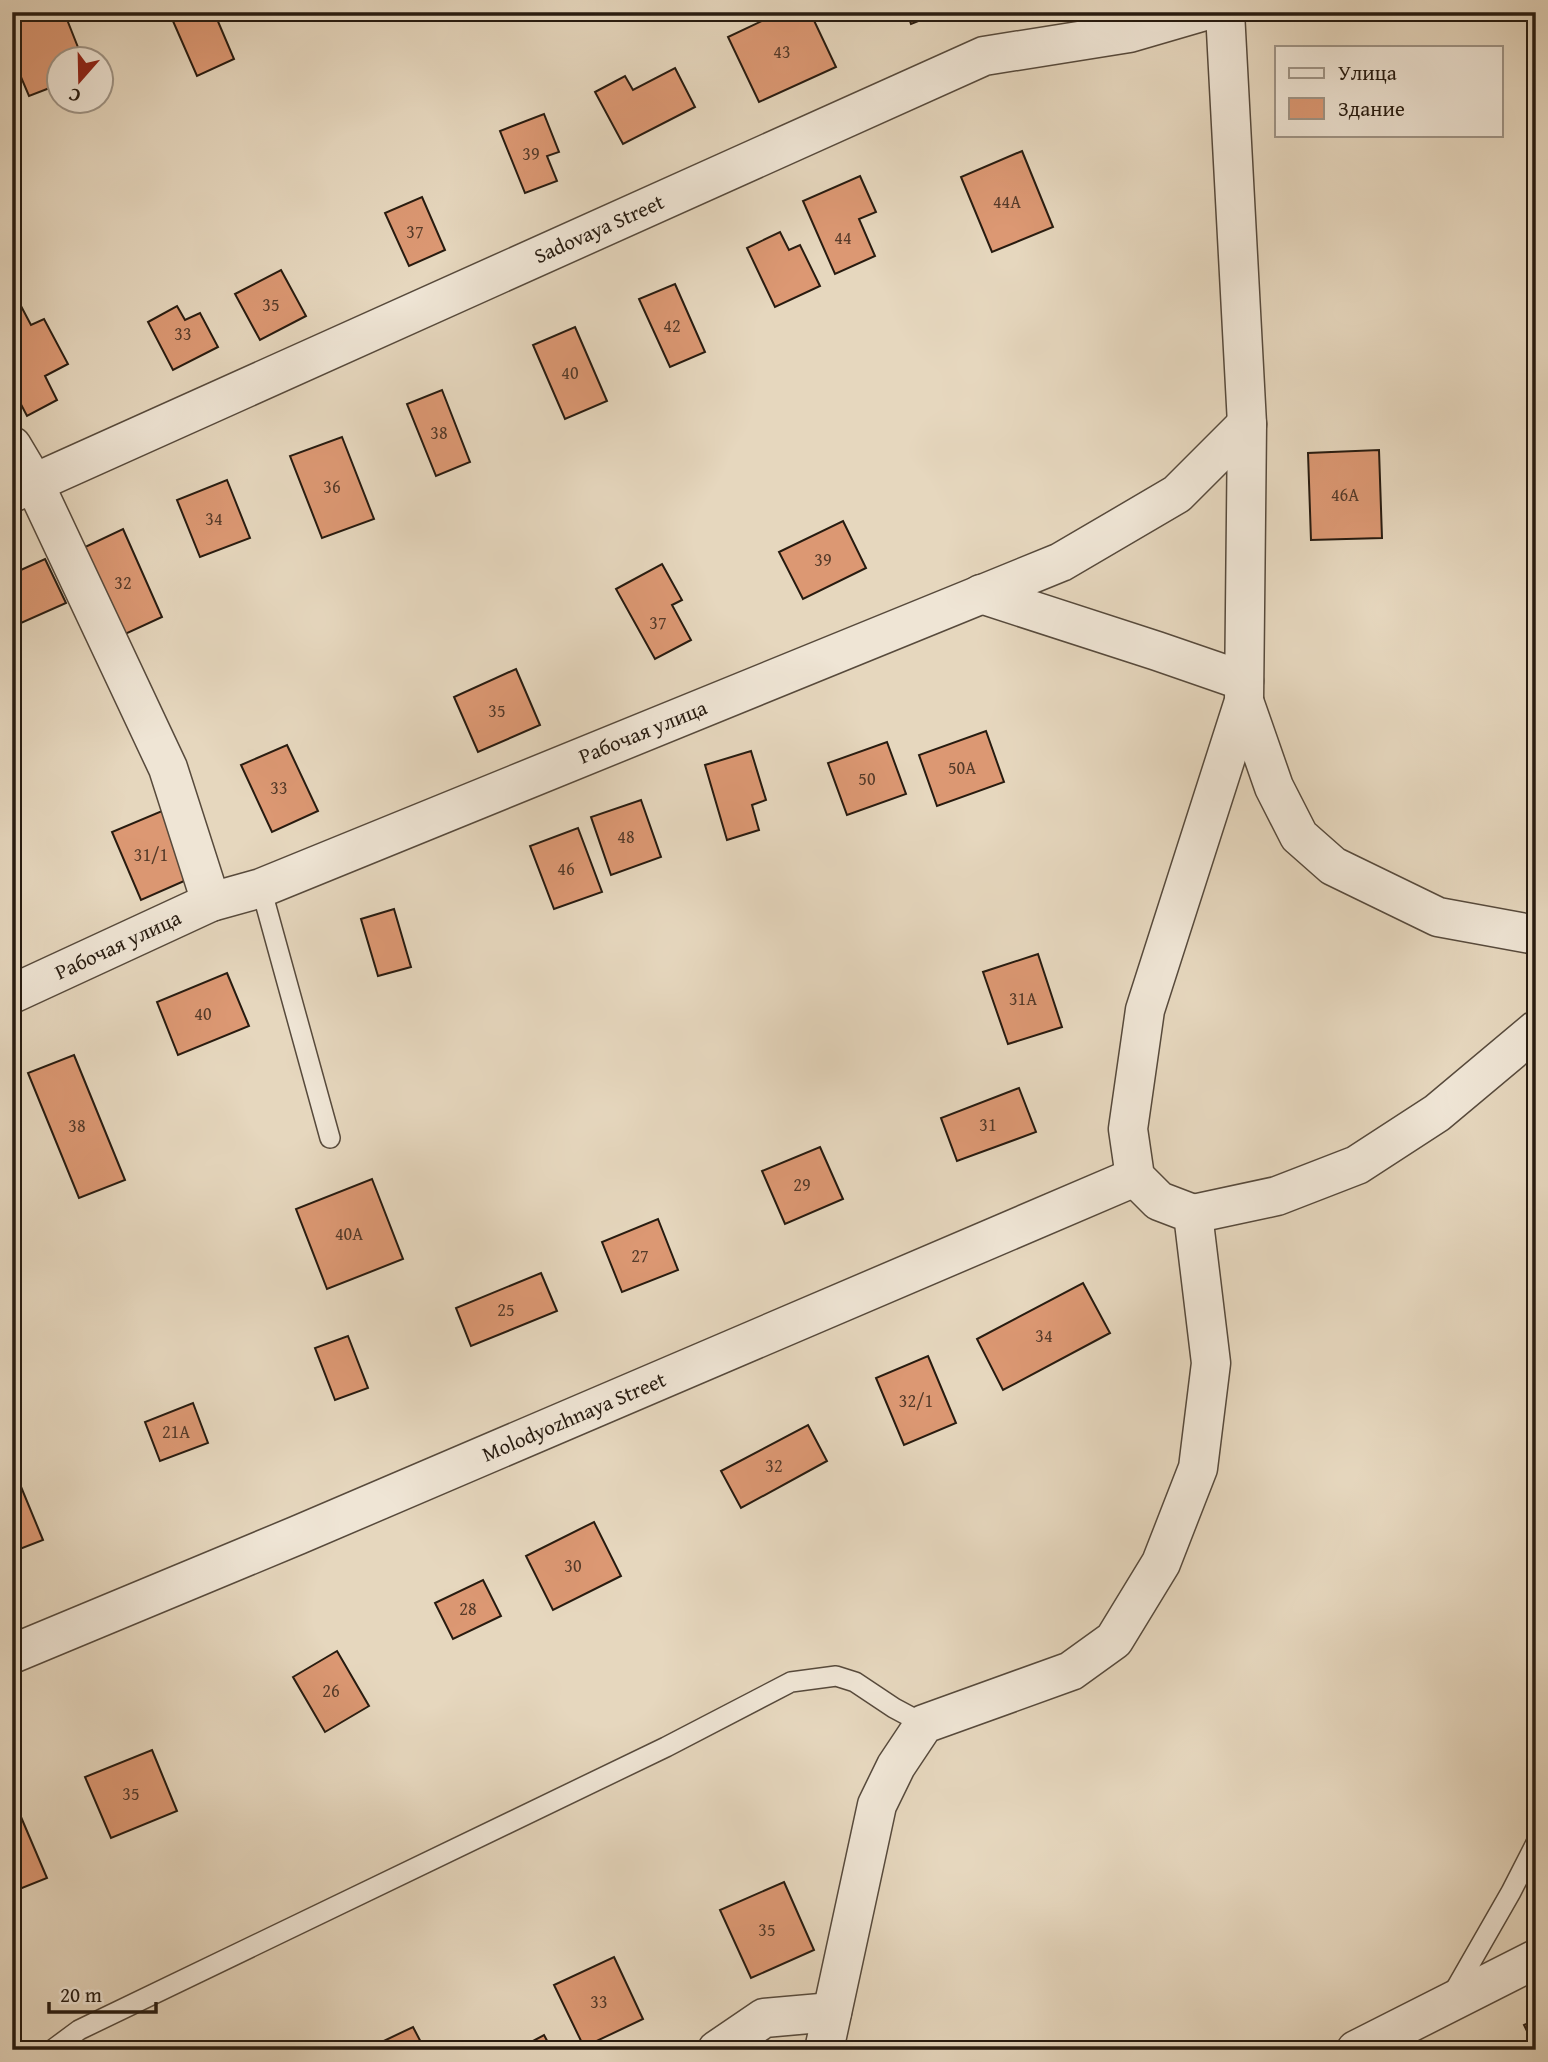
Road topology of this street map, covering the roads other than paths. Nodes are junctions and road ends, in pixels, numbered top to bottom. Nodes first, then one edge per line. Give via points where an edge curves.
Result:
1 (1201, 12) edge
2 (1225, 12) edge
3 (1247, 424) junction
4 (12, 446) edge
5 (23, 488) edge
6 (981, 594) junction
7 (1244, 691) junction
8 (261, 888) junction
9 (211, 902) junction
10 (1536, 935) edge
11 (12, 994) edge
12 (1536, 1030) edge
13 (330, 1138) dead end
14 (1135, 1177) junction
15 (1193, 1214) junction
16 (12, 1654) edge
17 (924, 1724) junction
18 (1536, 1843) edge
19 (1536, 1959) edge
20 (1447, 2004) junction
21 (832, 2012) junction
22 (52, 2050) edge
23 (717, 2050) edge
24 (824, 2050) edge
25 (1356, 2050) edge

1 - 5 street, Sadovaya Street via 1129,33 984,56
2 - 3 street
3 - 6 street, Рабочая улица via 1177,494 1060,562
3 - 7 street
4 - 5 street
5 - 9 street via 167,768
6 - 7 street via 1157,651
6 - 8 street, Рабочая улица
7 - 10 street via 1274,787 1299,836 1332,866 1438,917
7 - 14 street via 1145,1010 1128,1129
8 - 9 street, Рабочая улица
8 - 13 lane
9 - 11 street, Рабочая улица
12 - 15 street via 1437,1113 1357,1165 1276,1196
14 - 15 street via 1159,1201
14 - 16 street, Molodyozhnaya Street
15 - 17 street via 1211,1363 1198,1468 1161,1563 1114,1640 1071,1671
17 - 21 street via 877,1805
17 - 22 lane via 855,1682 836,1676 791,1682 653,1754 79,2030
18 - 20 lane
19 - 20 street
20 - 25 street
21 - 23 street via 764,2018
21 - 24 street

